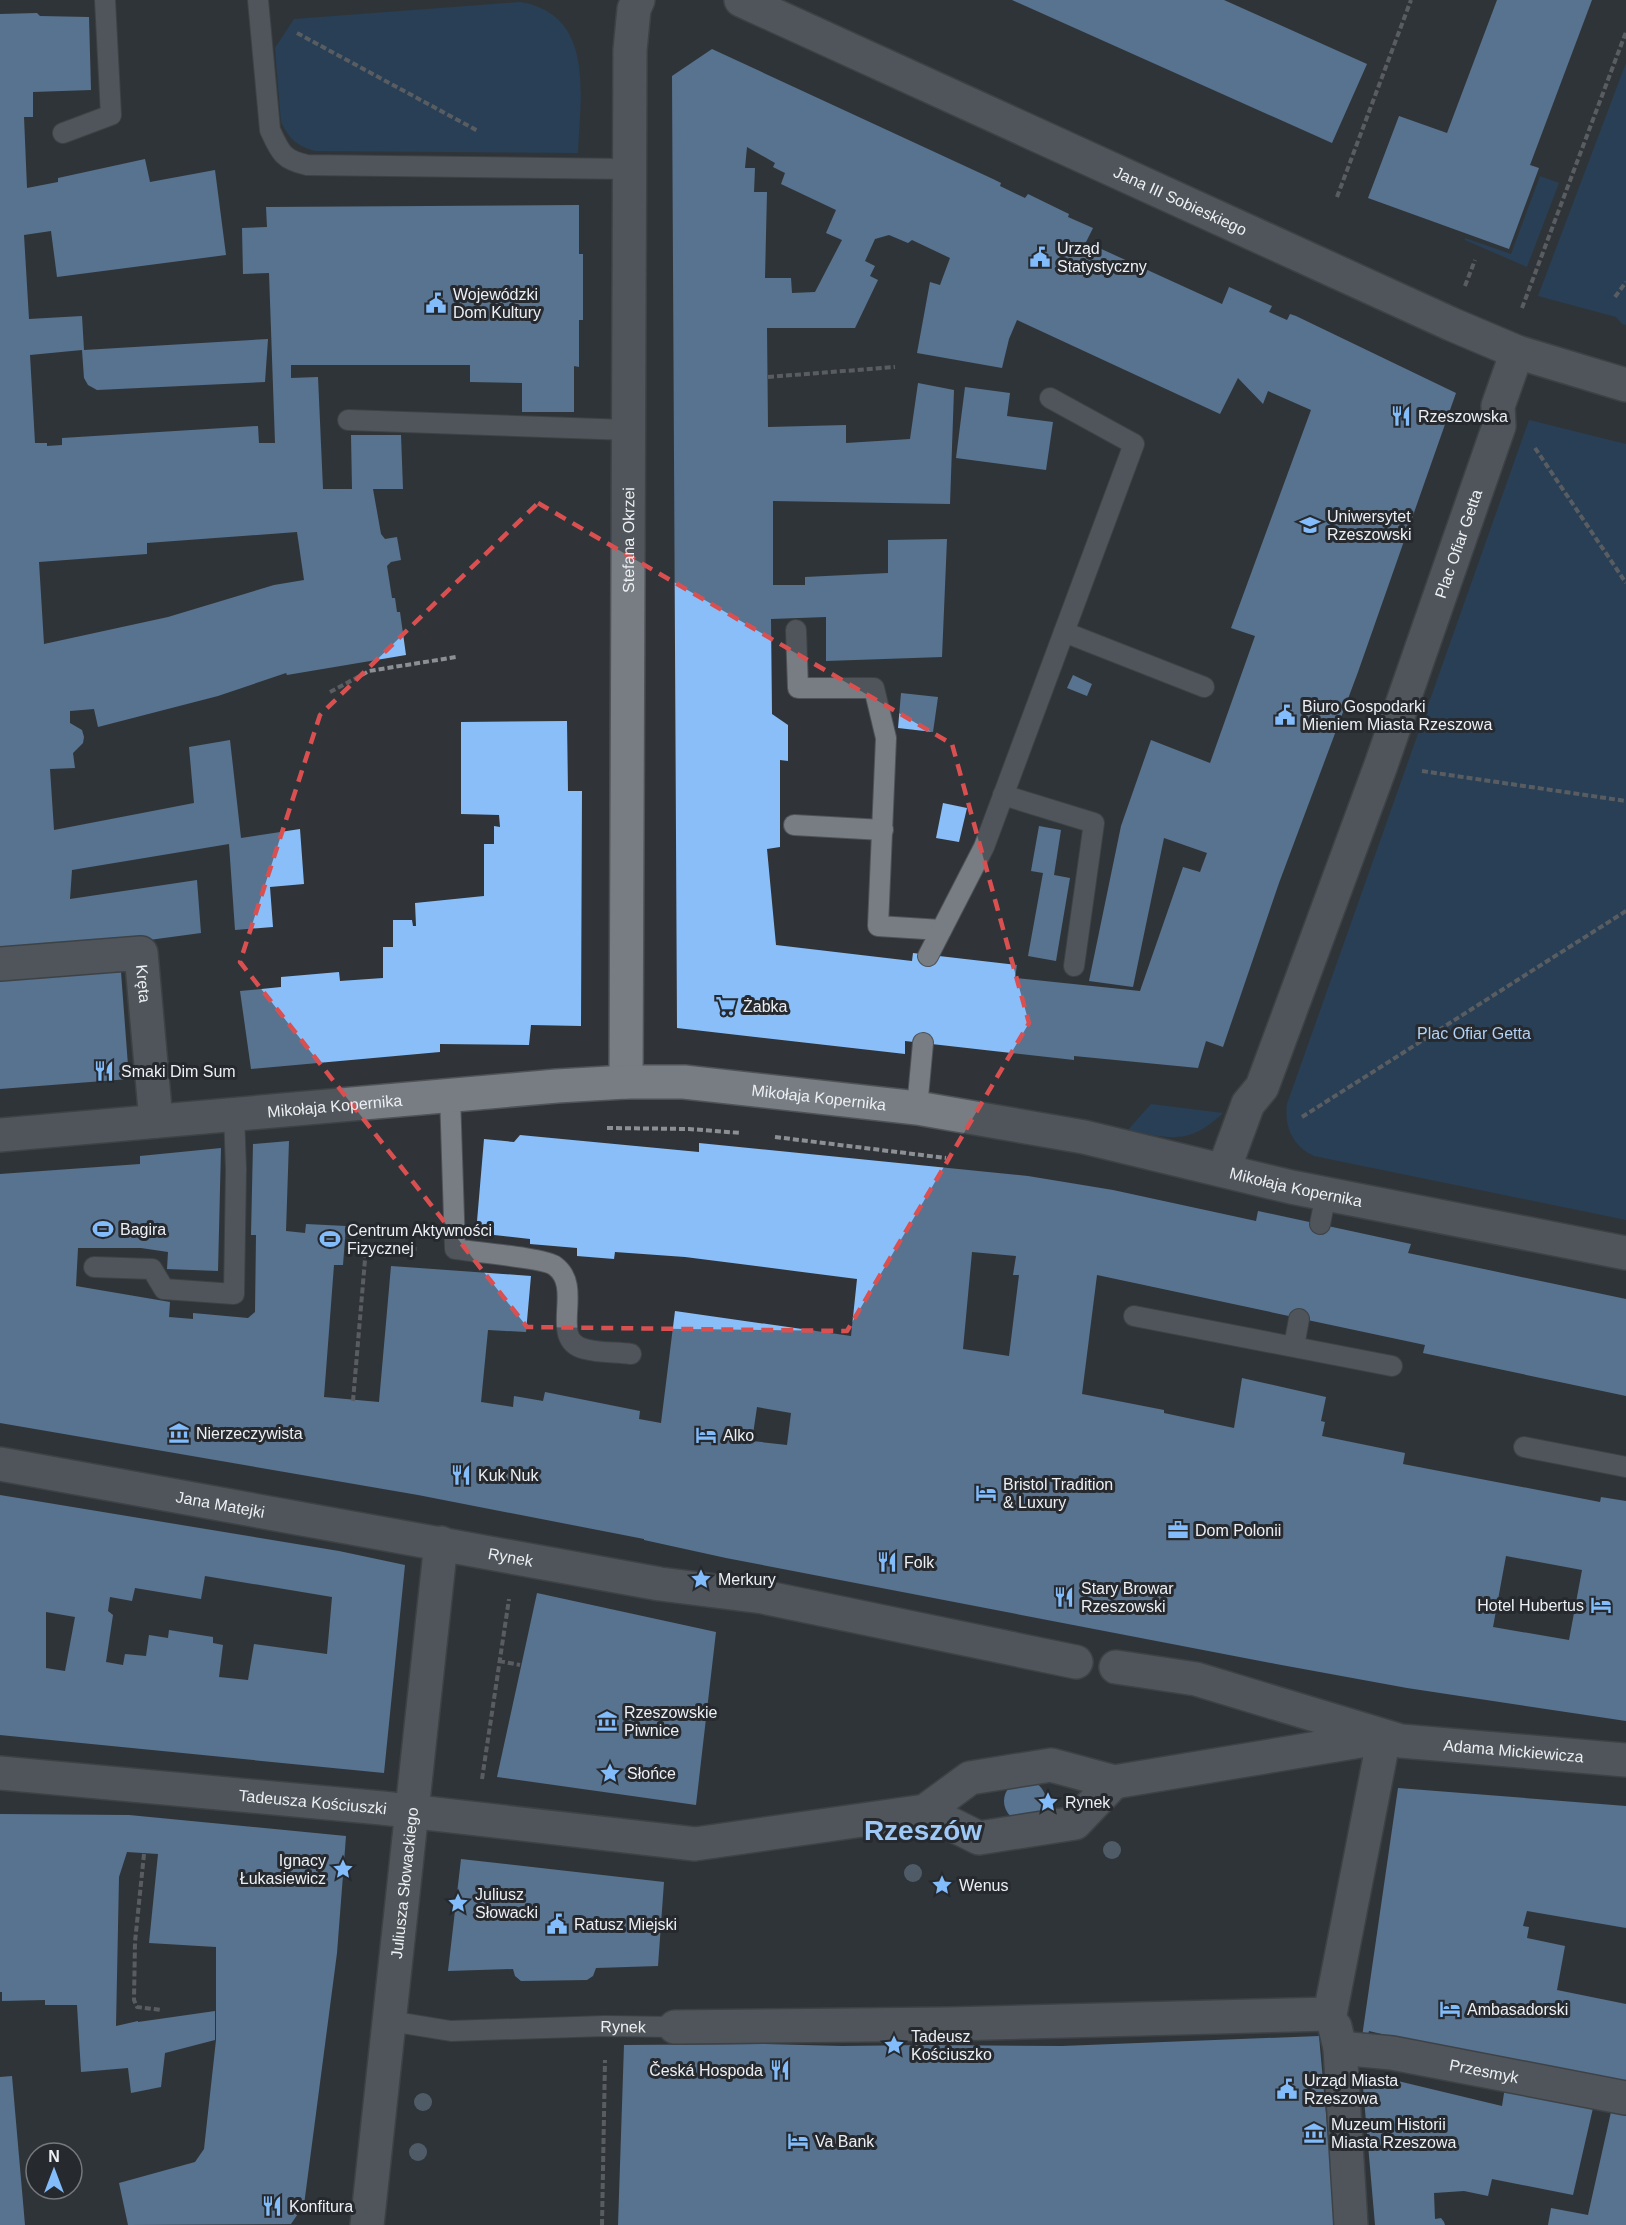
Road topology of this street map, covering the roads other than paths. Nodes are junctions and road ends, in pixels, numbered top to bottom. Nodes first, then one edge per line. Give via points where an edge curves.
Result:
1 (105, 0) edge
2 (638, 0) edge
3 (741, 0) edge
4 (259, 7) edge
5 (63, 133) dead end
6 (630, 169) junction
7 (1511, 350) junction
8 (1626, 385) edge
9 (1050, 398) dead end
10 (348, 420) dead end
11 (628, 430) junction
12 (796, 630) dead end
13 (1064, 632) junction
14 (1204, 687) dead end
15 (1003, 795) junction
16 (794, 825) dead end
17 (882, 830) junction
18 (941, 930) junction
19 (928, 956) dead end
20 (0, 964) edge
21 (1074, 966) dead end
22 (923, 1043) dead end
23 (626, 1082) junction
24 (450, 1095) junction
25 (917, 1108) junction
26 (234, 1114) junction
27 (156, 1121) junction
28 (0, 1135) edge
29 (1224, 1169) junction
30 (1626, 1253) edge
31 (94, 1267) dead end
32 (1134, 1316) dead end
33 (1299, 1319) dead end
34 (1294, 1346) junction
35 (631, 1354) dead end
36 (1392, 1366) dead end
37 (1524, 1448) dead end
38 (0, 1464) edge
39 (1626, 1467) edge
40 (441, 1543) junction
41 (1076, 1662) dead end
42 (1116, 1667) dead end
43 (1393, 1739) junction
44 (1626, 1760) edge
45 (0, 1773) edge
46 (1114, 1782) junction
47 (412, 1811) junction
48 (925, 1811) junction
49 (390, 2021) junction
50 (675, 2027) joint
51 (1336, 2032) junction
52 (1626, 2098) edge
53 (367, 2225) edge
54 (1351, 2225) edge

1 - 5 lane via 111,115
2 - 6 street, Stefana Okrzei via 630,50
3 - 7 street, Jana III Sobieskiego
4 - 6 lane via 270,130 278,148 290,161 307,165
6 - 11 street, Stefana Okrzei
7 - 8 street, Jana III Sobieskiego
7 - 29 street, Plac Ofiar Getta via 1498,406 1499,426 1381,765 1262,1087 1248,1104
9 - 13 lane via 1134,444
10 - 11 lane
11 - 23 street, Stefana Okrzei
12 - 17 lane via 798,688 874,688 886,738
13 - 14 lane
13 - 15 lane
15 - 18 lane via 984,847
15 - 21 lane via 1094,823
16 - 17 lane
17 - 18 lane via 878,926
18 - 19 lane
20 - 27 street, Kręta via 141,953
22 - 25 lane
23 - 24 street, Mikołaja Kopernika
23 - 25 street, Mikołaja Kopernika via 684,1082
24 - 26 street, Mikołaja Kopernika
24 - 35 lane via 455,1249 554,1264 565,1276 569,1291 565,1321 569,1339 582,1349
25 - 29 street, Mikołaja Kopernika via 1084,1137
26 - 27 street, Mikołaja Kopernika
26 - 31 lane via 234,1294 164,1289 152,1269
27 - 28 street, Mikołaja Kopernika
29 - 30 street, Mikołaja Kopernika via 1323,1209
32 - 34 lane
33 - 34 lane
34 - 36 lane
37 - 39 lane
38 - 40 street, Jana Matejki
40 - 41 street, Rynek via 660,1584 763,1597
40 - 47 street, Juliusza Słowackiego
42 - 43 street via 1196,1679
43 - 44 street, Adama Mickiewicza
43 - 46 street
43 - 51 street
45 - 47 street, Tadeusza Kościuszki
46 - 48 street via 1051,1766 970,1778
46 - 48 street via 1075,1823 979,1838
47 - 48 street, Tadeusza Kościuszki via 695,1844
47 - 49 street, Juliusza Słowackiego
49 - 50 lane, Rynek via 451,2031
49 - 53 street, Juliusza Słowackiego
50 - 51 street, Rynek via 950,2024
51 - 52 street, Przesmyk via 1392,2053
51 - 54 street

